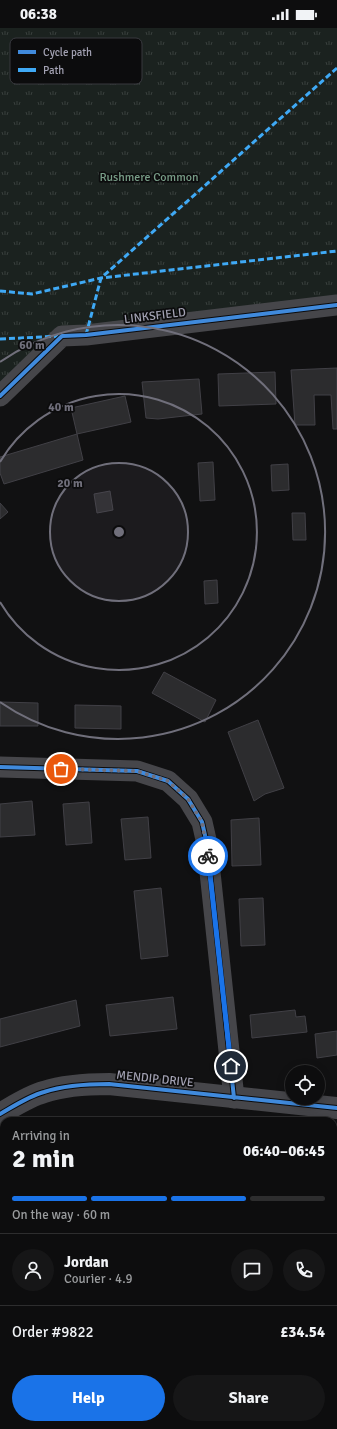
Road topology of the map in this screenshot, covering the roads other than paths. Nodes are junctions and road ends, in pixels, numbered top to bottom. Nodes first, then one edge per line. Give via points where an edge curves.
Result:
1 (337, 305) edge
2 (0, 396) edge
3 (0, 767) edge
4 (234, 1098) junction
5 (337, 1108) edge
6 (0, 1114) edge

1 - 2 street, LINKSFIELD via 62,336
3 - 4 street via 137,771 168,781 188,799 202,822 207,844
4 - 5 street, MENDIP DRIVE
4 - 6 street, MENDIP DRIVE via 109,1084 83,1084 43,1092

